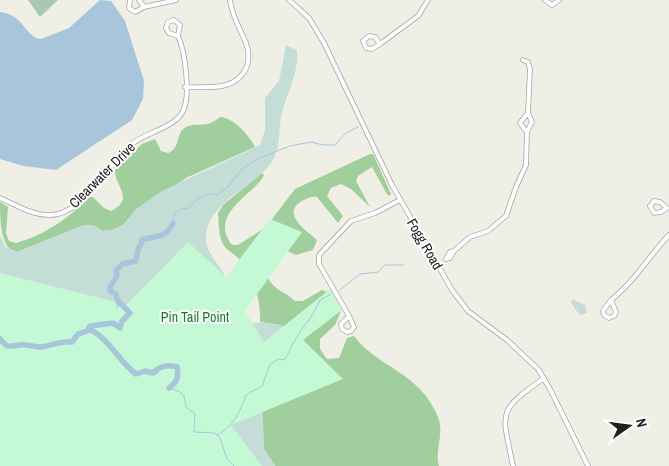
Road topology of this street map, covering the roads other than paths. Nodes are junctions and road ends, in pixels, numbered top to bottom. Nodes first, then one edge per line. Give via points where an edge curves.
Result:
1 (130, 0) edge
2 (140, 0) edge
3 (176, 0) edge
4 (230, 0) edge
5 (289, 0) edge
6 (428, 0) edge
7 (545, 0) edge
8 (559, 0) edge
9 (144, 7) junction
10 (178, 36) junction
11 (380, 44) junction
12 (523, 60) dead end
13 (185, 87) junction
14 (528, 113) junction
15 (527, 132) junction
16 (0, 198) edge
17 (400, 200) junction
18 (669, 235) edge
19 (437, 266) junction
20 (612, 300) junction
21 (349, 316) dead end
22 (544, 378) junction
23 (513, 466) edge
24 (588, 466) edge

1 - 9 street via 128,6 133,11
2 - 9 street
3 - 9 street
4 - 13 street via 233,18 248,50 245,70 237,80 227,85
5 - 17 street, Fogg Road via 309,18 324,43
6 - 11 street via 418,16
7 - 8 street via 552,5
10 - 10 street, Clearwater Drive via 179,24 169,22 167,31
10 - 13 street, Clearwater Drive via 184,55
11 - 11 street via 369,50 363,42 366,36 371,36
12 - 14 street via 528,62 530,69
13 - 16 street, Clearwater Drive via 184,108 180,116 133,143 70,209 42,215
14 - 15 street via 532,122
14 - 15 street via 520,123
15 - 19 street via 526,165 506,216 490,230 470,237
17 - 19 street, Fogg Road
17 - 21 street via 350,221 319,255 321,267
18 - 20 street via 630,284
19 - 22 street, Fogg Road via 463,306 522,353
20 - 20 street via 603,311 609,318 616,312
22 - 23 street via 514,400 506,413 505,427
22 - 24 street, Fogg Road

